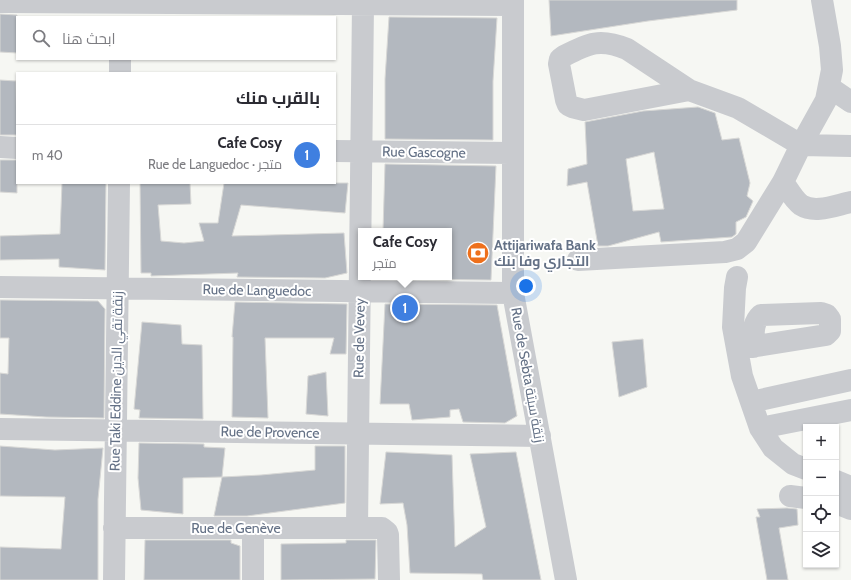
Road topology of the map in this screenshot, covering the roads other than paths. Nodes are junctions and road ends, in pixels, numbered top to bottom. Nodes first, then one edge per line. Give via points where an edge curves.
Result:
1 (822, 0) edge
2 (0, 1) edge
3 (513, 3) edge
4 (363, 4) junction
5 (121, 10) edge
6 (120, 60) edge
7 (120, 72) edge
8 (829, 87) junction
9 (689, 90) junction
10 (851, 102) edge
11 (801, 145) junction
12 (851, 146) edge
13 (0, 147) edge
14 (16, 148) edge
15 (336, 151) edge
16 (361, 152) junction
17 (513, 153) junction
18 (783, 182) junction
19 (119, 184) edge
20 (851, 202) edge
21 (360, 228) edge
22 (578, 260) dead end
23 (738, 277) dead end
24 (360, 280) edge
25 (0, 287) edge
26 (117, 289) junction
27 (360, 291) junction
28 (513, 293) junction
29 (851, 380) edge
30 (751, 402) junction
31 (851, 410) edge
32 (760, 428) junction
33 (0, 429) edge
34 (116, 430) junction
35 (358, 433) junction
36 (540, 436) junction
37 (803, 468) edge
38 (839, 482) edge
39 (851, 487) edge
40 (839, 504) edge
41 (851, 509) edge
42 (114, 528) junction
43 (253, 528) junction
44 (357, 528) junction
45 (114, 580) edge
46 (253, 580) edge
47 (389, 580) edge
48 (566, 580) edge

1 - 8 street via 832,70
2 - 5 street
3 - 4 street
3 - 17 street, Rue de Sebta زنقة سبتة
4 - 5 street
4 - 16 street, Rue de Vevey
6 - 7 street
8 - 10 street
8 - 11 street via 826,100
9 - 9 street via 618,45 593,43 560,59 566,100 568,105 577,109
9 - 11 street via 738,108
11 - 12 street
11 - 18 street
13 - 14 street
15 - 16 street, Rue Gascogne
16 - 17 street, Rue Gascogne
16 - 21 street, Rue de Vevey
17 - 28 street, Rue de Sebta زنقة سبتة
18 - 20 street via 800,204 808,208 823,208
18 - 22 street via 746,242 737,249 725,252
19 - 26 street, Rue Taki Eddine زنقة تقي الدين
23 - 30 street via 735,288 734,327 745,348 742,376
24 - 27 street, Rue de Vevey
25 - 26 street, Rue de Languedoc
26 - 27 street, Rue de Languedoc
26 - 34 street, Rue Taki Eddine زنقة تقي الدين
27 - 28 street, Rue de Languedoc
27 - 35 street, Rue de Vevey
28 - 36 street, Rue de Sebta زنقة سبتة
29 - 30 street
30 - 32 street
31 - 32 street
32 - 37 street via 773,448 793,464
33 - 34 street, Rue de Provence
34 - 35 street, Rue de Provence
34 - 42 street, Rue Taki Eddine زنقة تقي الدين
35 - 36 street, Rue de Provence
35 - 44 street, Rue de Vevey
36 - 48 street, Rue de Sebta زنقة سبتة
38 - 39 street
40 - 41 street
42 - 43 street, Rue de Genève
42 - 45 street, Rue Taki Eddine زنقة تقي الدين
43 - 44 street, Rue de Genève
43 - 46 street
44 - 47 street, Rue de Genève via 382,528 388,532

